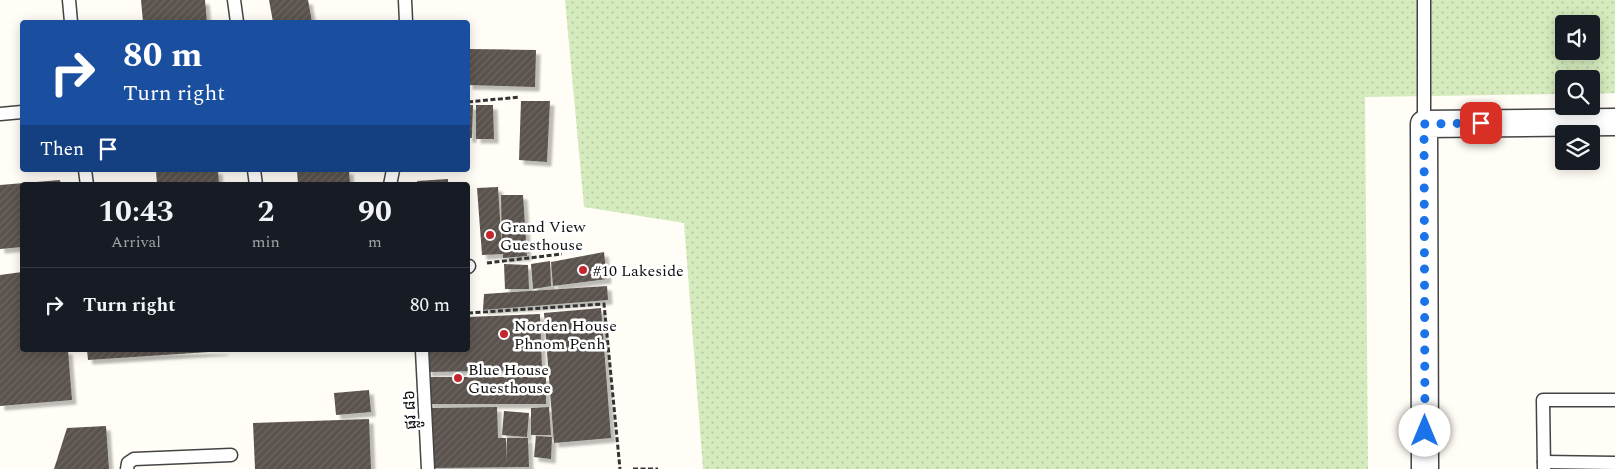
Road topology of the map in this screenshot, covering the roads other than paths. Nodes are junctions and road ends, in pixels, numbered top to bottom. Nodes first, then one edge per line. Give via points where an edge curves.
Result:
1 (69, 0) edge
2 (234, 0) edge
3 (405, 0) edge
4 (1424, 0) edge
5 (71, 20) edge
6 (237, 20) edge
7 (406, 20) edge
8 (20, 112) edge
9 (0, 114) edge
10 (1615, 122) edge
11 (1424, 124) junction
12 (422, 352) edge
13 (1615, 400) edge
14 (231, 455) dead end
15 (1615, 463) edge
16 (1544, 466) edge
17 (127, 469) edge
18 (428, 469) edge
19 (1425, 469) edge

1 - 5 lane
2 - 6 lane
3 - 7 lane
4 - 11 lane
8 - 9 lane
10 - 11 street
11 - 19 street
12 - 18 lane, ផ្លូវ ៨៦
13 - 16 lane via 1543,400
14 - 17 lane via 134,460 128,463
15 - 16 lane

